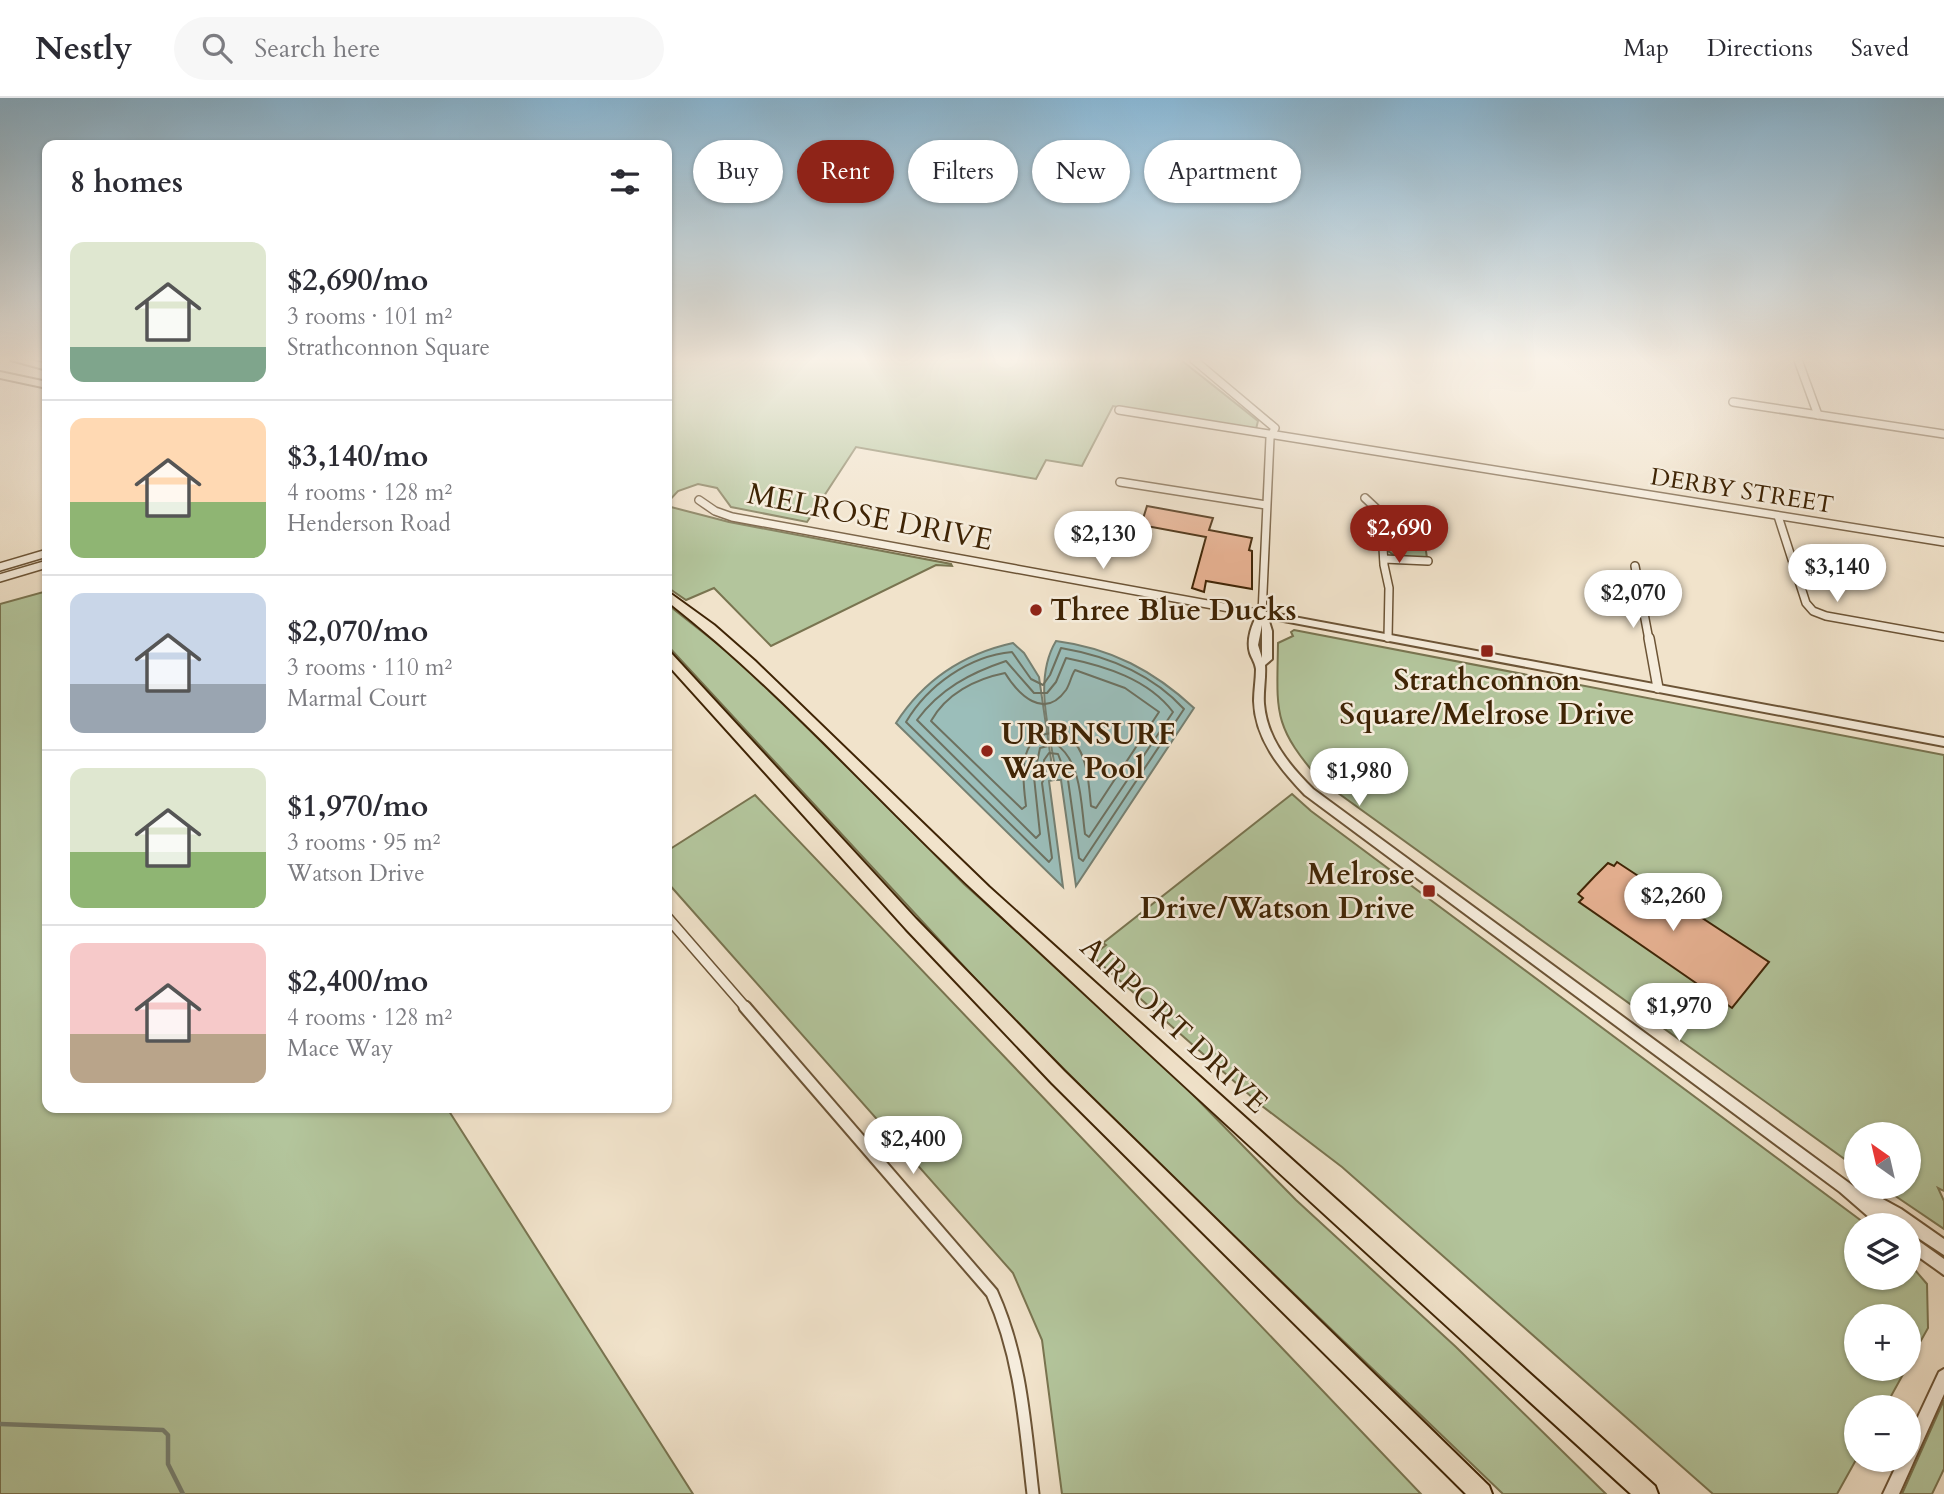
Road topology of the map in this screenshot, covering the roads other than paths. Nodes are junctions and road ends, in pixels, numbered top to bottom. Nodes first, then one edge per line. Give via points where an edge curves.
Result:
1 (1212, 425) edge
2 (1272, 425) edge
3 (1889, 425) edge
4 (1944, 433) edge
5 (1273, 435) junction
6 (1120, 482) dead end
7 (1365, 498) dead end
8 (699, 500) dead end
9 (1266, 505) junction
10 (1381, 513) junction
11 (1430, 516) dead end
12 (1778, 516) junction
13 (1944, 542) edge
14 (42, 554) edge
15 (1384, 559) junction
16 (1428, 561) dead end
17 (42, 565) edge
18 (1635, 566) dead end
19 (0, 567) edge
20 (0, 578) edge
21 (672, 598) edge
22 (1262, 614) junction
23 (1944, 637) edge
24 (1388, 638) junction
25 (672, 661) edge
26 (1658, 688) junction
27 (1944, 742) edge
28 (672, 923) edge
29 (1844, 1186) edge
30 (1859, 1199) edge
31 (1868, 1199) edge
32 (1875, 1213) edge
33 (1944, 1248) edge
34 (1921, 1251) edge
35 (1943, 1270) edge
36 (1944, 1377) edge
37 (1921, 1428) edge
38 (1901, 1472) edge
39 (1032, 1494) edge
40 (1481, 1494) edge
41 (1647, 1494) edge
42 (1891, 1494) edge

1 - 5 street, DERBY STREET
2 - 5 street
3 - 4 street
5 - 9 street
5 - 12 street, DERBY STREET
6 - 9 street
7 - 10 street
8 - 22 street, MELROSE DRIVE via 732,517
9 - 22 street
10 - 11 street
10 - 15 street
12 - 13 street, DERBY STREET
12 - 23 street via 1806,603 1813,611
14 - 19 street
15 - 16 street
15 - 24 street via 1389,588
17 - 20 street
18 - 26 street
21 - 41 main road, AIRPORT DRIVE via 800,706 970,878
22 - 24 street, MELROSE DRIVE
22 - 29 street via 1268,626 1266,659 1260,664 1259,703 1265,732 1287,768 1309,792
24 - 26 street, MELROSE DRIVE
25 - 40 main road via 911,924 1058,1077
26 - 27 street, MELROSE DRIVE
28 - 39 street via 992,1293 1015,1358
30 - 32 street
31 - 33 street
34 - 35 street
36 - 37 street
38 - 42 street

